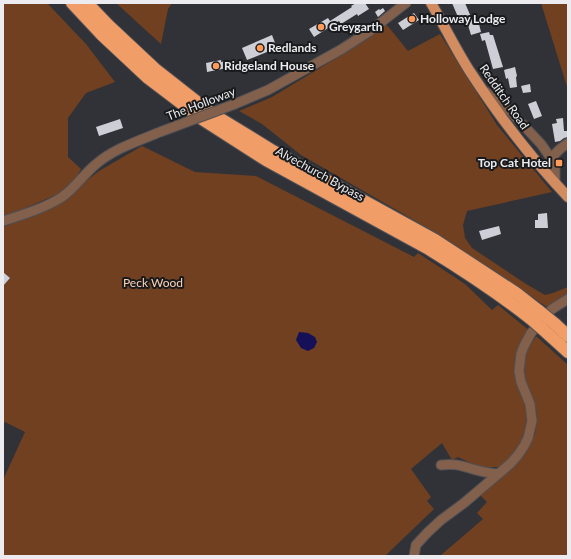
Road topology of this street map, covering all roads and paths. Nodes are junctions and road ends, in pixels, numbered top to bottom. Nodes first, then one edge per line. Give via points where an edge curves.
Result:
1 (72, 3) edge
2 (87, 3) edge
3 (406, 3) edge
4 (431, 3) edge
5 (483, 90) junction
6 (568, 143) edge
7 (551, 158) junction
8 (555, 183) junction
9 (568, 197) edge
10 (3, 221) edge
11 (568, 299) edge
12 (535, 315) junction
13 (551, 328) junction
14 (568, 336) edge
15 (568, 352) edge
16 (441, 465) dead end
17 (498, 474) junction
18 (414, 556) edge

1 - 12 highway, Alvechurch Bypass via 100,34 148,78 202,119 266,160 427,248 507,300
2 - 12 highway, Alvechurch Bypass via 155,69 211,113 273,151 457,253 516,293
3 - 10 street, The Holloway, bridge via 342,49 268,90 125,146 96,164 61,198
4 - 5 main road, Redditch Road via 454,46
5 - 7 street via 511,112
5 - 8 main road, Redditch Road via 524,148
6 - 7 street
7 - 8 street via 555,164
8 - 9 main road, Redditch Road
11 - 17 street via 552,309 531,333 524,346 521,382 530,404 532,421 524,446
12 - 13 highway, Alvechurch Bypass, bridge
13 - 14 highway, Alvechurch Bypass
13 - 15 highway, Alvechurch Bypass
16 - 17 street via 455,464
17 - 18 street via 427,533 416,545

